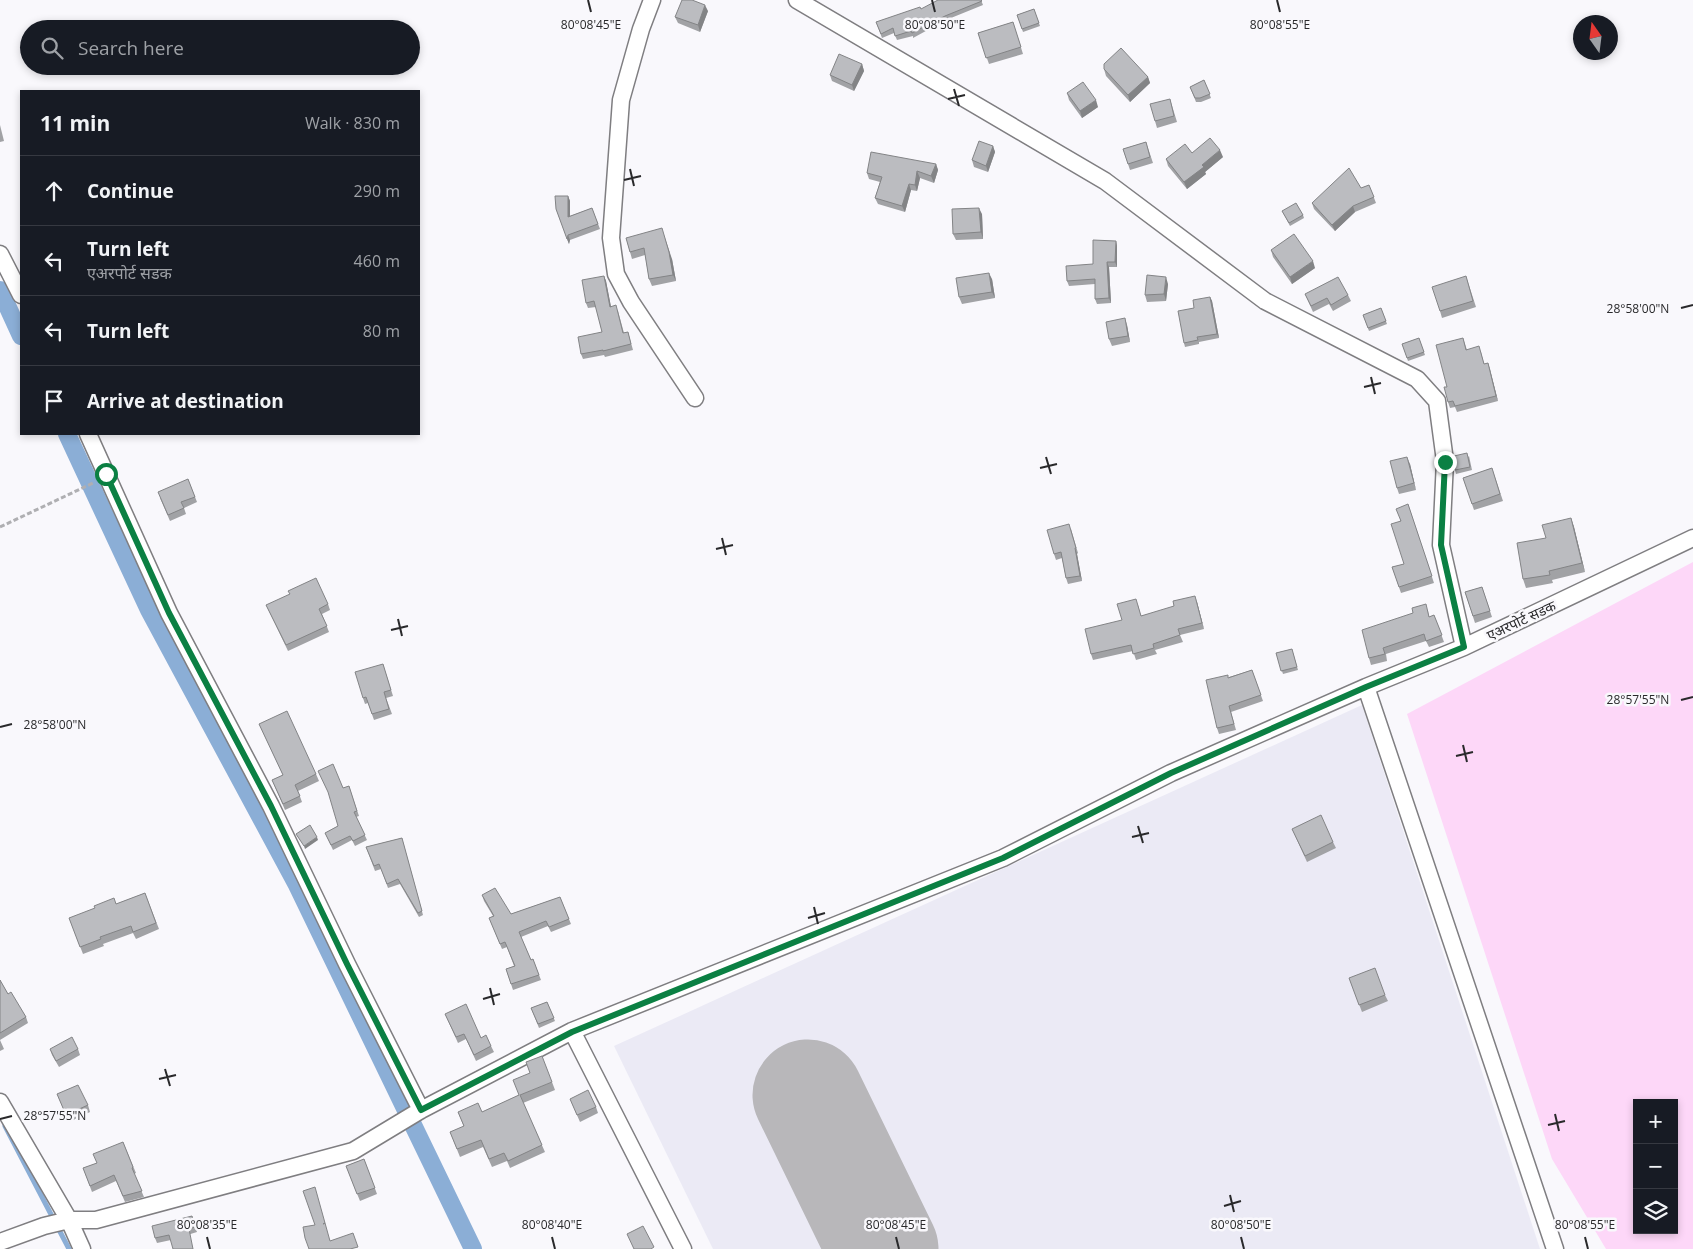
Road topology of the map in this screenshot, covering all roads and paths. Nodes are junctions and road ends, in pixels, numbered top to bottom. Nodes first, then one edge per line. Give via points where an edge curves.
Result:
1 (652, 0) edge
2 (797, 0) edge
3 (0, 254) edge
4 (20, 293) edge
5 (696, 398) dead end
6 (88, 435) edge
7 (96, 481) dead end
8 (0, 527) edge
9 (1693, 538) edge
10 (1464, 647) junction
11 (1366, 687) junction
12 (572, 1032) junction
13 (0, 1102) edge
14 (419, 1111) junction
15 (65, 1221) junction
16 (0, 1242) edge
17 (82, 1249) edge
18 (683, 1249) edge
19 (1555, 1249) edge

1 - 5 street via 621,100 611,238 616,274 631,302
2 - 10 street via 1104,181 1265,301 1417,379 1437,401 1445,462 1441,545
3 - 4 street
6 - 14 street via 169,613 271,806
7 - 8 path
9 - 10 street, एअरपोर्ट सडक
10 - 11 street, एअरपोर्ट सडक
11 - 12 street, एअरपोर्ट सडक via 1171,773 1003,858
11 - 19 street
12 - 14 street, एअरपोर्ट सडक
12 - 18 street
13 - 15 street
14 - 15 street, एअरपोर्ट सडक via 353,1151 96,1220
15 - 16 street, एअरपोर्ट सडक
15 - 17 street

